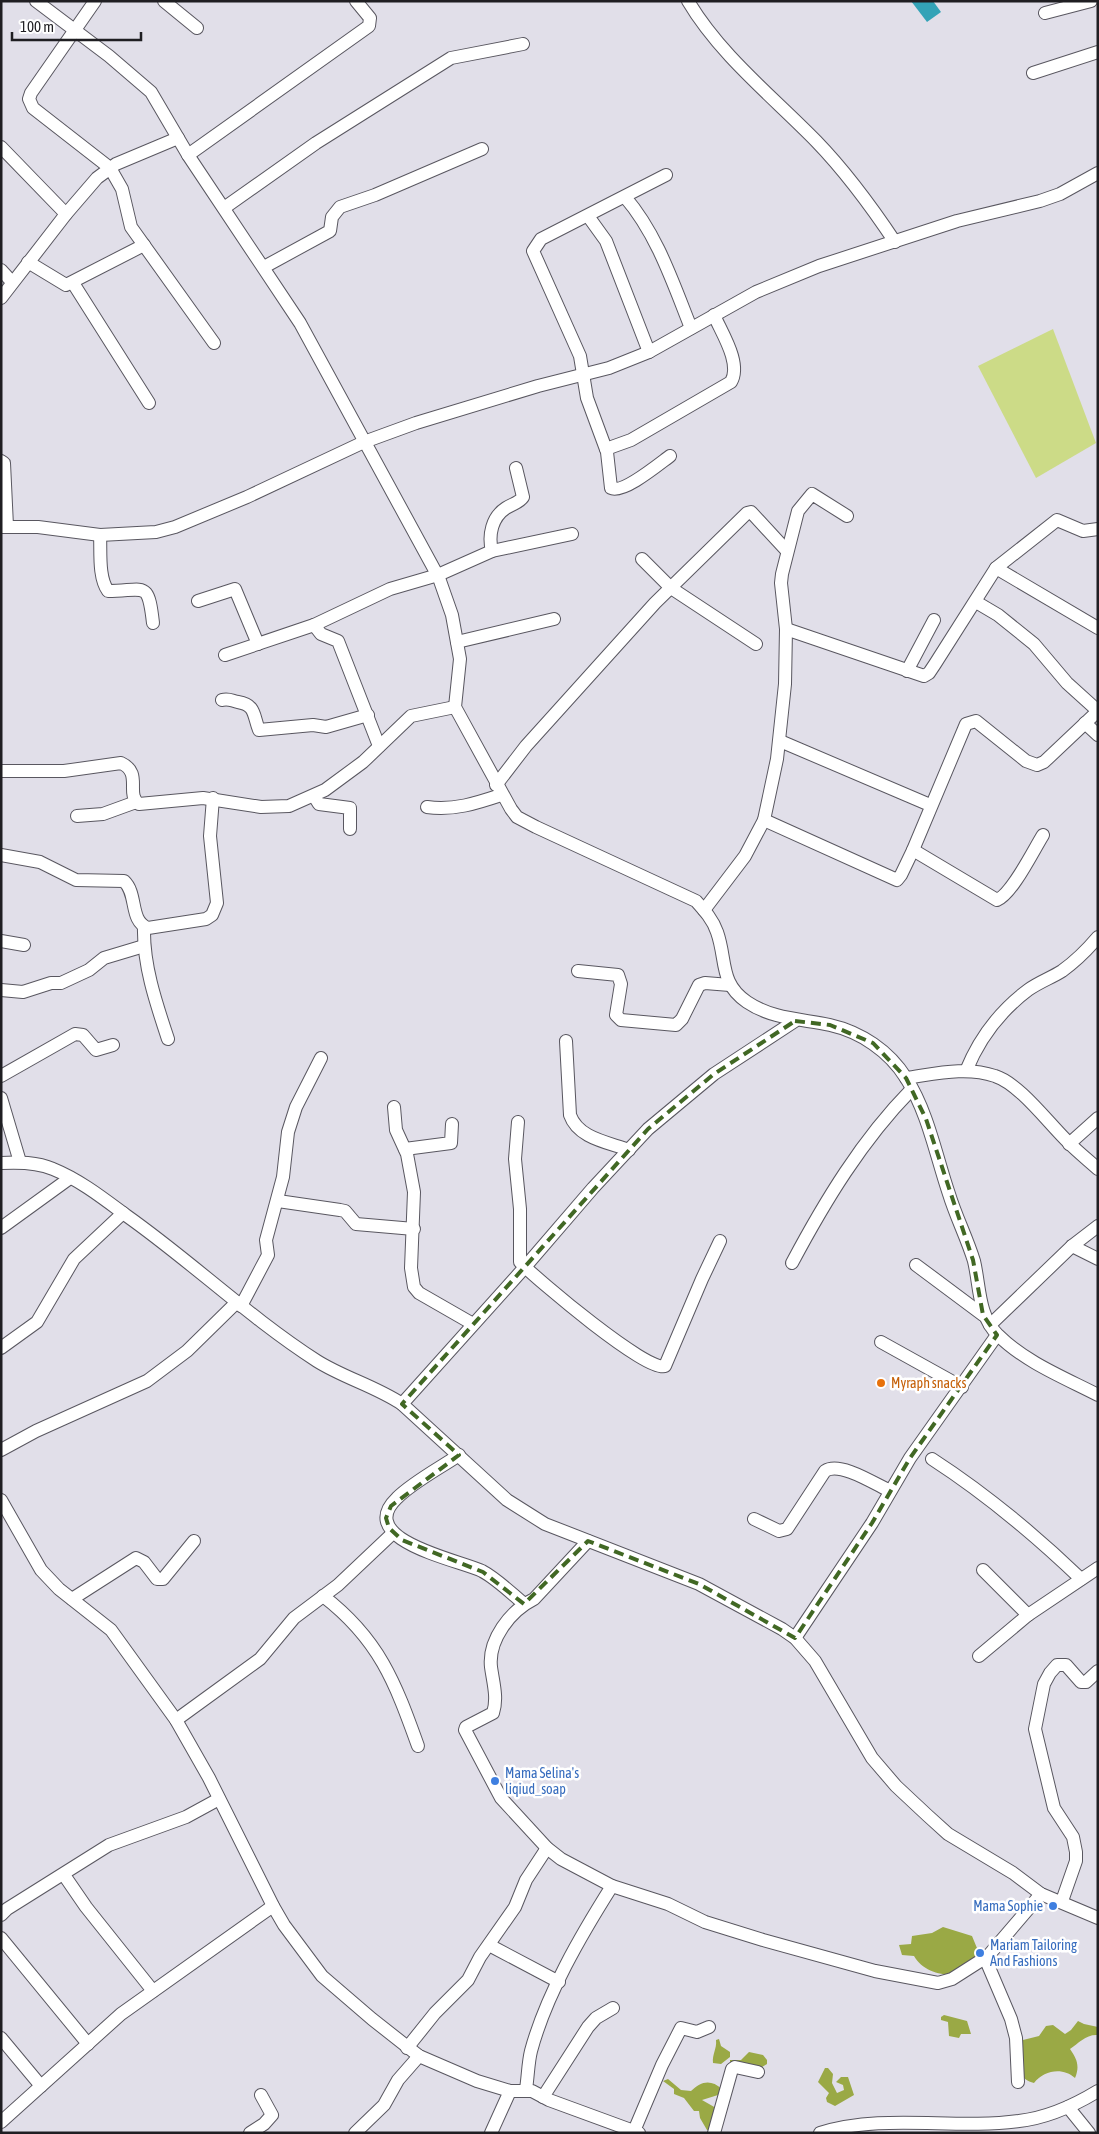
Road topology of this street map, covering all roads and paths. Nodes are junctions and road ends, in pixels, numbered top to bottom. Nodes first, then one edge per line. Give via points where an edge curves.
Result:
1 (36, 1) edge
2 (95, 1) edge
3 (164, 1) edge
4 (356, 1) edge
5 (688, 1) edge
6 (1091, 1) edge
7 (1045, 12) dead end
8 (197, 28) dead end
9 (75, 31) junction
10 (523, 44) dead end
11 (1098, 52) edge
12 (1033, 73) dead end
13 (178, 138) junction
14 (1, 147) edge
15 (482, 150) dead end
16 (188, 156) junction
17 (110, 168) junction
18 (1098, 173) edge
19 (666, 175) dead end
20 (625, 197) junction
21 (224, 208) junction
22 (66, 214) junction
23 (588, 216) junction
24 (895, 242) junction
25 (144, 245) junction
26 (28, 262) junction
27 (264, 267) junction
28 (1, 270) edge
29 (12, 282) junction
30 (73, 283) junction
31 (1, 298) edge
32 (714, 315) junction
33 (691, 328) junction
34 (214, 343) dead end
35 (649, 352) junction
36 (583, 375) junction
37 (150, 403) dead end
38 (364, 442) junction
39 (606, 449) junction
40 (670, 456) dead end
41 (1, 461) edge
42 (516, 468) dead end
43 (847, 516) dead end
44 (4, 526) edge
45 (1098, 529) edge
46 (572, 534) dead end
47 (100, 535) junction
48 (787, 550) junction
49 (492, 551) junction
50 (642, 559) dead end
51 (996, 568) junction
52 (438, 575) junction
53 (671, 588) junction
54 (198, 601) dead end
55 (976, 602) junction
56 (554, 619) dead end
57 (934, 620) dead end
58 (153, 623) dead end
59 (314, 625) junction
60 (1098, 628) edge
61 (786, 629) junction
62 (457, 642) junction
63 (258, 644) junction
64 (756, 644) dead end
65 (225, 655) dead end
66 (907, 671) junction
67 (222, 700) dead end
68 (455, 707) junction
69 (1098, 711) edge
70 (368, 715) junction
71 (1085, 723) junction
72 (1098, 735) edge
73 (780, 741) junction
74 (379, 746) junction
75 (1, 771) edge
76 (499, 790) junction
77 (314, 796) junction
78 (212, 798) junction
79 (136, 802) junction
80 (930, 806) junction
81 (427, 807) dead end
82 (77, 816) dead end
83 (764, 820) junction
84 (350, 829) dead end
85 (1044, 835) dead end
86 (913, 850) junction
87 (1, 855) edge
88 (704, 910) junction
89 (144, 927) junction
90 (1098, 937) edge
91 (1, 941) edge
92 (24, 945) dead end
93 (144, 946) junction
94 (578, 971) dead end
95 (730, 985) junction
96 (1, 990) edge
97 (795, 1020) junction
98 (168, 1039) dead end
99 (566, 1041) dead end
100 (113, 1045) dead end
101 (320, 1058) dead end
102 (966, 1071) junction
103 (1, 1076) edge
104 (909, 1084) junction
105 (1, 1098) edge
106 (394, 1107) dead end
107 (1098, 1118) edge
108 (518, 1122) dead end
109 (452, 1124) dead end
110 (1069, 1144) junction
111 (405, 1149) junction
112 (628, 1150) junction
113 (20, 1162) junction
114 (1, 1163) edge
115 (1098, 1169) edge
116 (70, 1178) junction
117 (278, 1201) junction
118 (123, 1213) junction
119 (1098, 1226) edge
120 (1, 1228) edge
121 (414, 1229) junction
122 (720, 1241) dead end
123 (1072, 1246) junction
124 (1098, 1259) edge
125 (792, 1263) dead end
126 (916, 1265) dead end
127 (525, 1267) junction
128 (239, 1304) junction
129 (473, 1324) junction
130 (990, 1325) junction
131 (881, 1342) dead end
132 (1, 1348) edge
133 (962, 1387) junction
134 (1098, 1396) edge
135 (402, 1404) junction
136 (1, 1450) edge
137 (460, 1455) junction
138 (932, 1459) dead end
139 (890, 1491) junction
140 (1, 1500) edge
141 (754, 1519) dead end
142 (393, 1534) junction
143 (194, 1541) dead end
144 (588, 1541) junction
145 (1098, 1568) edge
146 (982, 1570) dead end
147 (1081, 1578) junction
148 (323, 1596) junction
149 (72, 1599) junction
150 (524, 1604) junction
151 (1028, 1615) junction
152 (795, 1638) junction
153 (979, 1656) dead end
154 (1098, 1672) edge
155 (176, 1720) junction
156 (418, 1746) dead end
157 (219, 1799) junction
158 (547, 1848) junction
159 (64, 1875) junction
160 (612, 1886) junction
161 (1041, 1894) junction
162 (1062, 1902) junction
163 (273, 1906) junction
164 (1, 1915) edge
165 (1098, 1918) edge
166 (1, 1938) edge
167 (489, 1945) junction
168 (986, 1958) junction
169 (559, 1982) junction
170 (153, 1991) junction
171 (613, 2008) dead end
172 (709, 2027) dead end
173 (1, 2038) edge
174 (88, 2044) junction
175 (407, 2048) junction
176 (419, 2056) junction
177 (758, 2072) dead end
178 (1018, 2082) dead end
179 (41, 2086) junction
180 (526, 2089) junction
181 (510, 2091) junction
182 (1098, 2091) edge
183 (261, 2095) dead end
184 (543, 2097) junction
185 (1068, 2107) junction
186 (4, 2113) edge
187 (1019, 2127) edge
188 (912, 2128) edge
189 (637, 2132) edge
190 (250, 2133) edge
191 (355, 2133) edge
192 (491, 2133) edge
193 (714, 2133) edge
194 (820, 2133) edge
195 (1089, 2133) edge

1 - 9 street
2 - 9 street
3 - 8 street
4 - 16 street via 370,18 371,23 366,29
5 - 24 street via 743,70 844,171
6 - 7 street
9 - 13 street via 146,85
9 - 17 street via 29,99 34,108
10 - 21 street via 451,58 316,143
11 - 12 street
13 - 16 street
13 - 17 street
14 - 22 street
15 - 27 street via 340,207 332,217 330,231
16 - 21 street
17 - 22 street
17 - 25 street via 122,189 131,227
18 - 24 street via 1040,201
19 - 20 street
20 - 23 street
20 - 33 street via 636,209 660,252
21 - 27 street
22 - 26 street
23 - 35 street via 606,241
23 - 36 street via 541,239 533,251 580,356
24 - 32 street via 811,269
25 - 30 street
25 - 34 street
26 - 29 street
26 - 30 street via 63,284
27 - 38 street via 304,330
28 - 29 street
29 - 31 street
30 - 37 street
32 - 33 street
32 - 39 street via 733,363 731,382 631,440
33 - 35 street
35 - 36 street
36 - 38 street via 416,423
36 - 39 street via 587,398
38 - 47 street via 175,527 156,532
38 - 52 street
39 - 40 street via 612,490 650,472
41 - 44 street via 4,463
42 - 49 street via 523,498 505,508 495,519 490,535
43 - 48 street via 812,494 798,511
44 - 47 street
45 - 51 street via 1083,531 1057,520
46 - 49 street
47 - 58 street via 106,588 108,591 143,590 150,600
48 - 53 street via 749,512
48 - 61 street via 781,583
49 - 52 street
50 - 53 street
51 - 55 street
51 - 60 street
52 - 59 street via 390,589
52 - 62 street via 452,615
53 - 64 street
53 - 76 street via 526,746
54 - 63 street via 235,589
55 - 66 street via 929,673 924,676
55 - 69 street via 1034,644 1067,683
56 - 62 street
57 - 66 street
59 - 63 street
59 - 70 street via 321,634 338,641
61 - 66 street
61 - 73 street
62 - 68 street via 460,659
63 - 65 street
67 - 70 street via 228,698 247,703 252,708 259,730 313,725 326,727
68 - 74 street via 411,716
68 - 76 street
69 - 71 street
70 - 74 street
71 - 72 street
71 - 80 street via 1037,765 1026,761 976,721 969,722
73 - 80 street
73 - 83 street
74 - 77 street via 363,762
75 - 79 street via 64,771 121,763 132,771
76 - 81 street via 458,807
76 - 88 street via 518,817 526,822 683,894
77 - 78 street via 289,806 275,807
77 - 84 street via 319,804 350,808
78 - 79 street via 147,805
78 - 89 street via 210,836 216,910 206,919 163,928
79 - 82 street via 103,814
80 - 86 street
83 - 86 street via 897,880
83 - 88 street via 745,856
85 - 86 street via 1002,898 997,900
87 - 89 street via 40,862 76,880 124,881 129,887 138,921
88 - 95 street via 717,932
89 - 93 street
90 - 102 street via 1081,957 1012,1003 976,1046
91 - 92 street
93 - 96 street via 104,958 89,970 61,983 23,992
93 - 98 street
94 - 95 street via 618,975 621,984 616,1015 621,1020 640,1023 676,1025 682,1020 699,985
95 - 97 street via 749,1003
97 - 104 street via 830,1025 873,1042
97 - 112 street via 714,1074
99 - 112 street via 573,1124 580,1132
100 - 103 street via 96,1050 83,1035 75,1034
101 - 117 street via 296,1107 288,1132
102 - 104 street
102 - 110 street via 1005,1080
104 - 125 street via 821,1208
104 - 130 street via 926,1119 973,1260
105 - 113 street
106 - 111 street via 396,1130
107 - 110 street
108 - 127 street via 515,1159 520,1209 520,1260
109 - 111 street via 452,1140 448,1144
110 - 115 street
111 - 121 street via 414,1192
112 - 127 street
113 - 114 street
113 - 116 street via 54,1169
116 - 118 street
116 - 120 street
117 - 121 street via 340,1210 356,1224
117 - 128 street via 266,1240 268,1255
118 - 128 street
118 - 132 street via 74,1259 37,1322
119 - 123 street
121 - 129 street via 411,1268 415,1290
122 - 127 street via 663,1367 656,1366 611,1338
123 - 124 street
123 - 130 street
126 - 130 street
127 - 129 street
128 - 135 street via 318,1361 386,1393
128 - 136 street via 147,1381
129 - 135 street
130 - 133 street
130 - 134 street via 1032,1360
131 - 133 street
133 - 139 street
135 - 137 street
137 - 142 street via 396,1498 386,1518
137 - 144 street via 507,1500 545,1524
138 - 147 street via 1021,1523
139 - 141 street via 841,1468 829,1468 787,1529 779,1531
139 - 152 street via 872,1524
140 - 149 street via 41,1570
142 - 148 street
142 - 150 street via 483,1572
143 - 149 street via 163,1579 157,1579 144,1562 136,1558
144 - 150 street via 534,1599
144 - 152 street via 699,1584 772,1622
145 - 147 street
146 - 151 street
147 - 151 street
148 - 155 street via 294,1618 260,1659
148 - 156 street via 346,1614 389,1671
149 - 155 street via 111,1630
150 - 158 street via 501,1631 490,1652 494,1678 493,1713 465,1730 501,1798
151 - 153 street
152 - 161 street via 815,1661 862,1744 896,1786 948,1834
154 - 162 street via 1086,1682 1081,1682 1066,1665 1057,1665 1046,1679 1035,1721 1054,1808 1073,1837 1076,1852
155 - 157 street
157 - 159 street via 186,1817 108,1846
157 - 163 street
158 - 160 street via 560,1859
158 - 167 street via 526,1880 515,1907
159 - 164 street
159 - 170 street
160 - 168 street via 668,1904 705,1922 920,1981 938,1983 952,1979
160 - 169 street via 586,1926
161 - 162 street
161 - 168 street
162 - 165 street
163 - 170 street
163 - 175 street via 322,1976
166 - 174 street
167 - 169 street
167 - 175 street via 468,1980 435,2013
168 - 178 street via 1016,2038
169 - 180 street via 531,2052
170 - 174 street
171 - 184 street via 588,2027
172 - 189 street via 697,2032 681,2028 662,2065
173 - 179 street
174 - 179 street
175 - 176 street
176 - 181 street via 477,2081
176 - 191 street via 398,2080 379,2111
177 - 193 street via 732,2069
179 - 186 street
180 - 181 street
180 - 184 street
181 - 192 street
182 - 185 street
183 - 190 street via 272,2115
184 - 189 street
185 - 187 street
185 - 195 street
187 - 188 street
188 - 194 street via 852,2125

